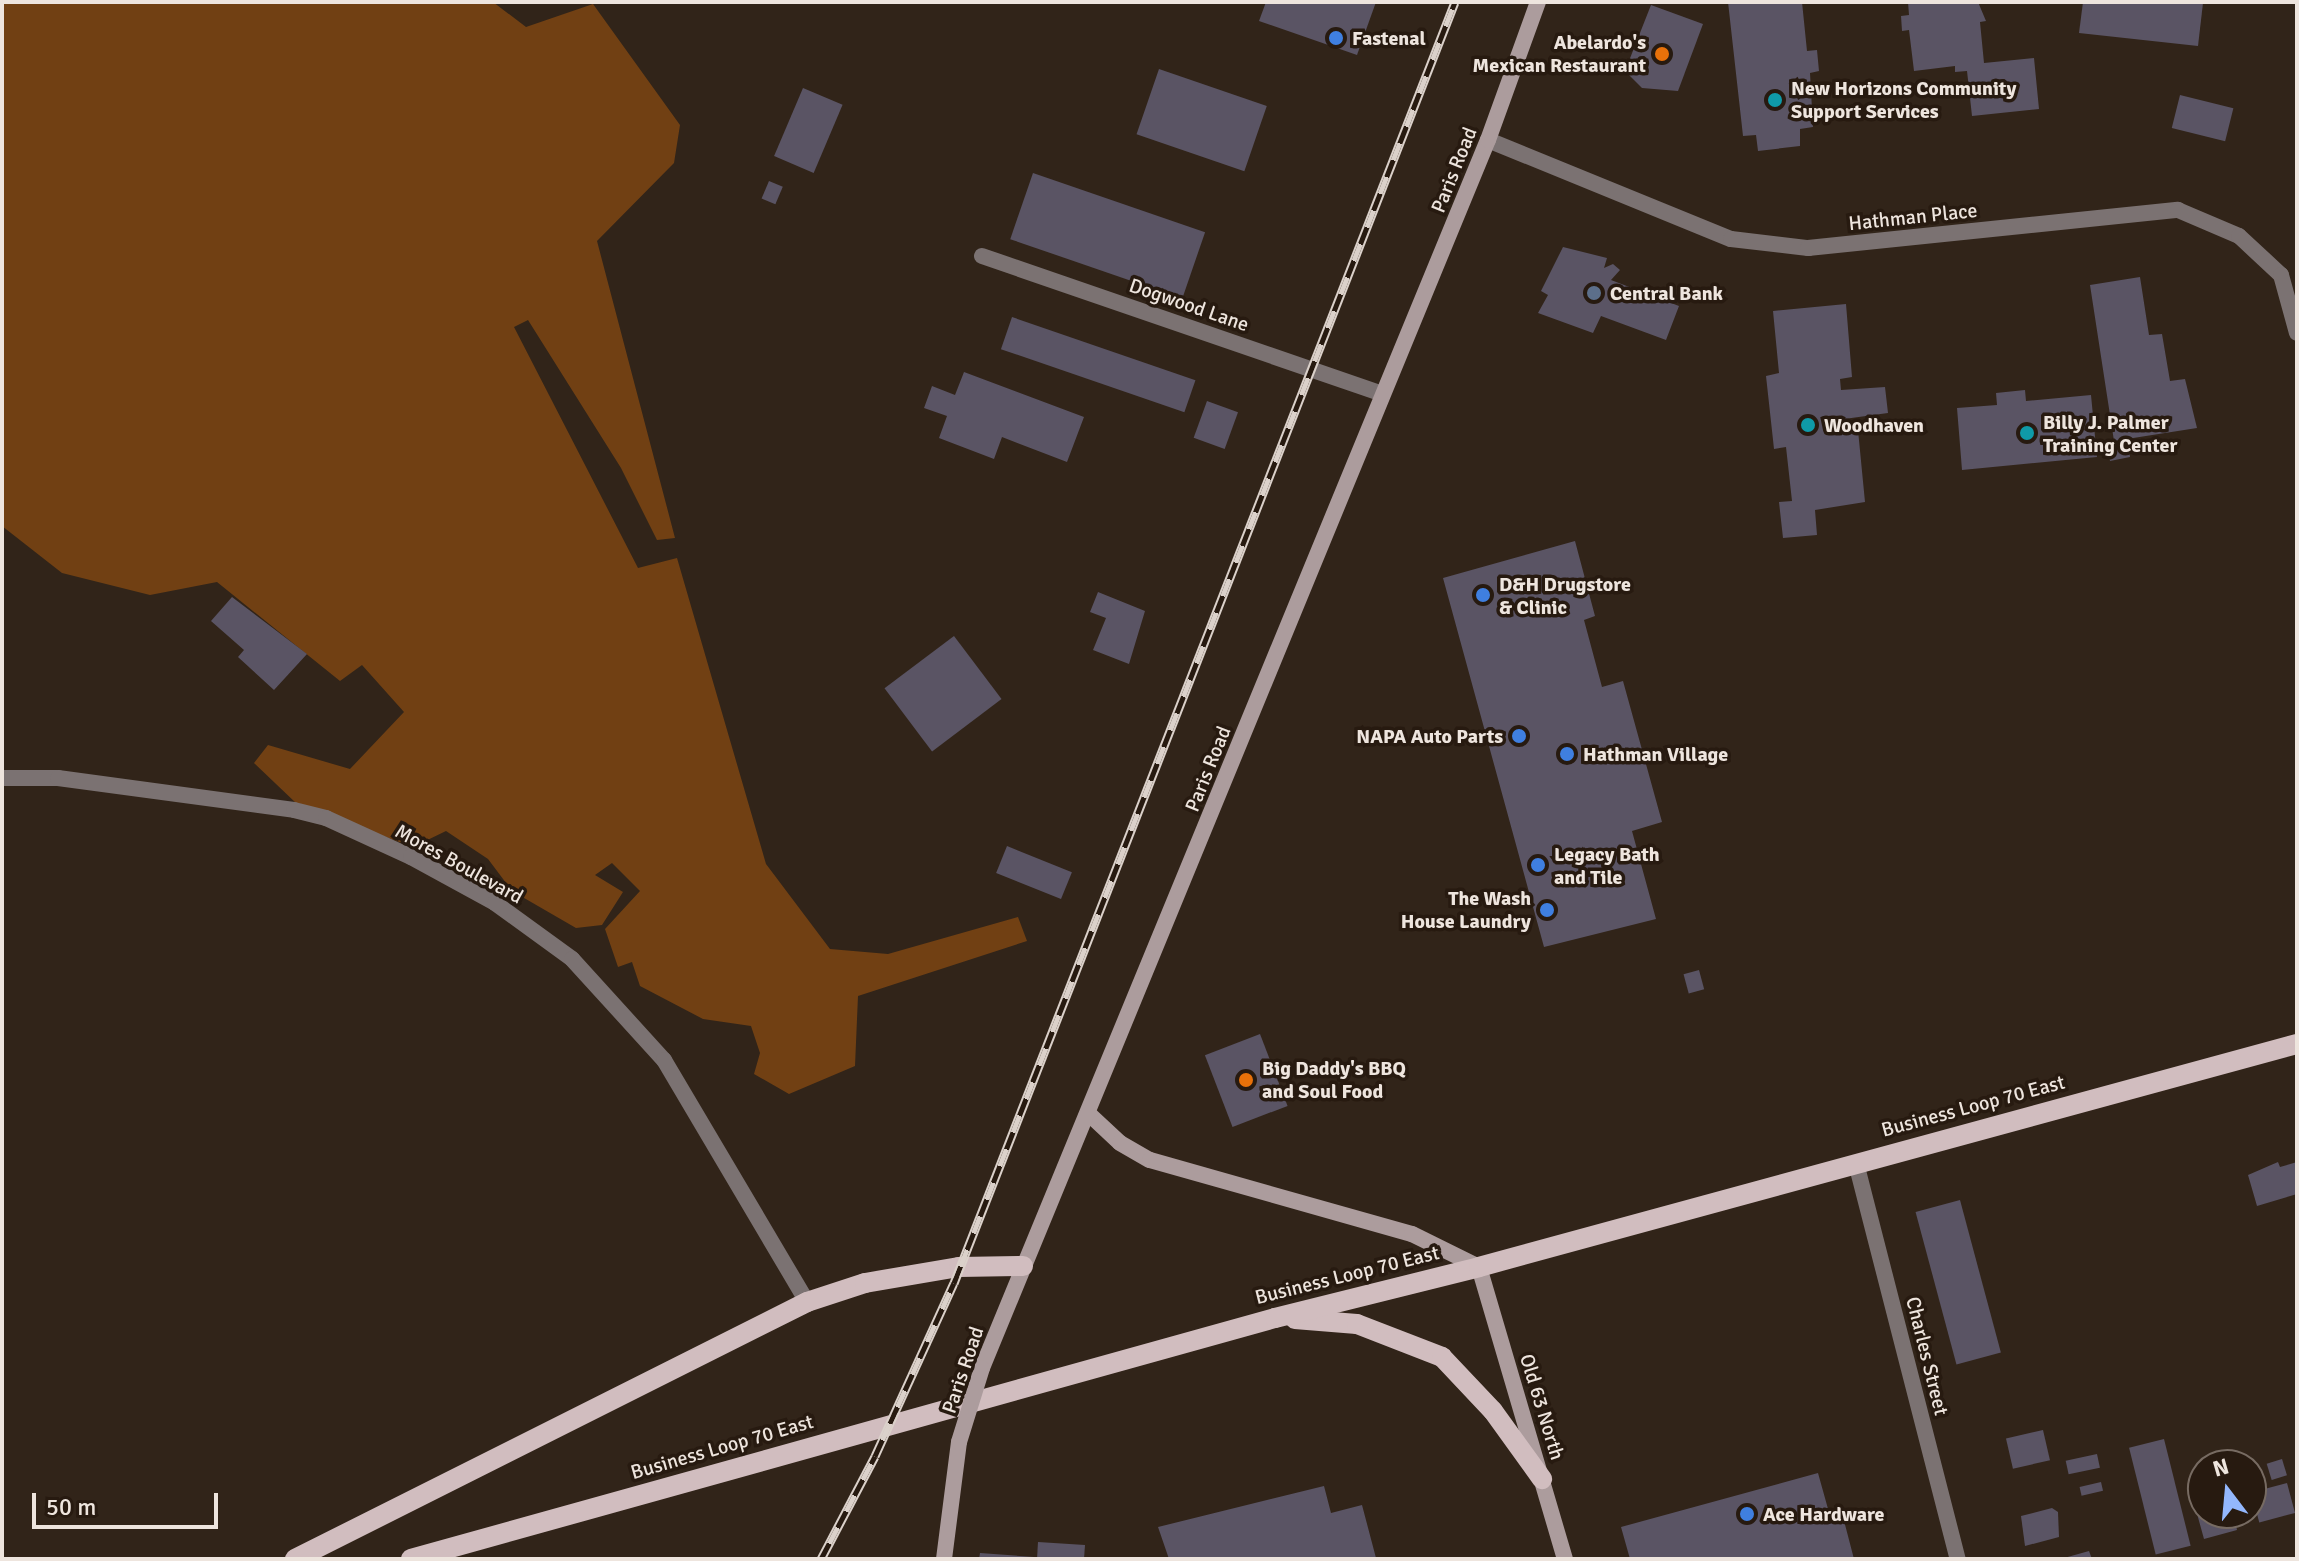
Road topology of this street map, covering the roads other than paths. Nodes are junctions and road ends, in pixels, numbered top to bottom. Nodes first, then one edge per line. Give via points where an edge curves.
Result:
1 (1538, 2) edge
2 (1488, 140) junction
3 (982, 256) dead end
4 (2297, 333) edge
5 (1382, 394) junction
6 (2, 778) edge
7 (2297, 1044) edge
8 (1089, 1114) junction
9 (1856, 1163) junction
10 (1023, 1266) junction
11 (1479, 1267) junction
12 (807, 1302) junction
13 (1275, 1318) junction
14 (1542, 1479) junction
15 (295, 1559) edge
16 (411, 1559) edge
17 (944, 1559) edge
18 (1565, 1559) edge
19 (1958, 1559) edge

1 - 2 main road, Paris Road
2 - 4 street, Hathman Place via 1731,239 1808,248 2178,210 2239,236 2281,275
2 - 5 main road, Paris Road
3 - 5 street, Dogwood Lane
5 - 8 main road, Paris Road
6 - 12 street, Mores Boulevard via 58,778 213,802 263,802 326,818 495,903 572,959 664,1060
7 - 9 main road, Business Loop 70 East
8 - 10 main road, Paris Road
8 - 11 main road via 1120,1143 1150,1160 1412,1234
9 - 11 main road, Business Loop 70 East
9 - 19 street, Charles Street
10 - 12 main road via 912,1275
10 - 17 main road, Paris Road, bridge via 959,1442
11 - 13 main road, Business Loop 70 East
11 - 14 main road, Old 63 North
12 - 15 main road
13 - 14 main road via 1357,1324 1442,1357 1493,1411
13 - 16 main road, Business Loop 70 East
14 - 18 main road, Old 63 North

